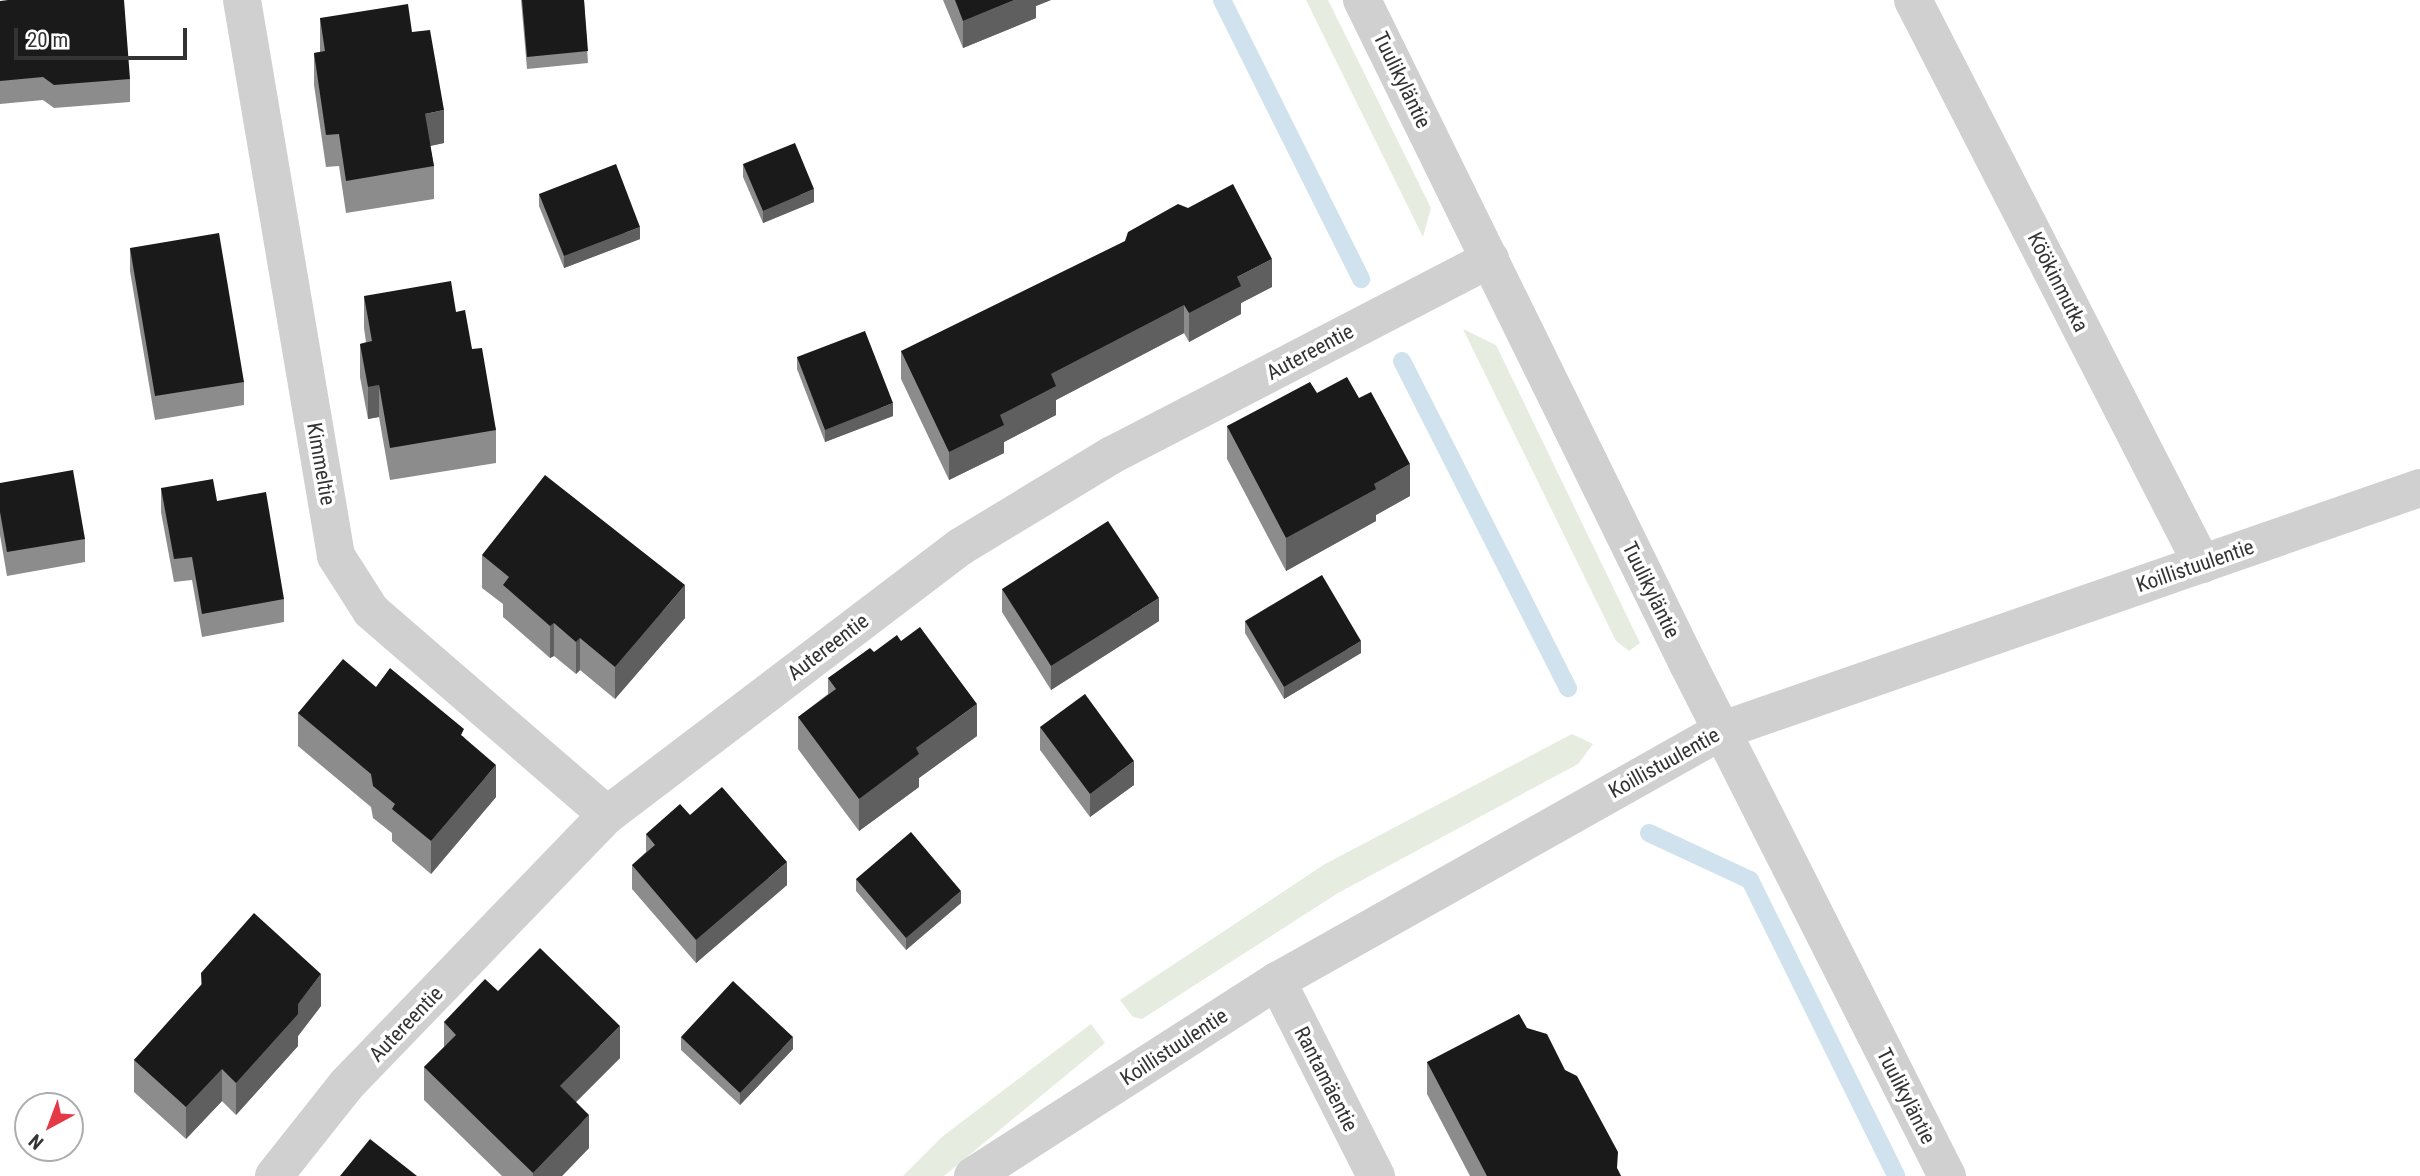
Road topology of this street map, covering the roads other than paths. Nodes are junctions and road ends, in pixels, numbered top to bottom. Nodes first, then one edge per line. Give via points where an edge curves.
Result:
1 (242, 0) edge
2 (1362, 0) edge
3 (1913, 0) edge
4 (1490, 259) junction
5 (2420, 488) edge
6 (2202, 564) junction
7 (1723, 730) junction
8 (607, 815) junction
9 (1276, 981) junction
10 (274, 1176) edge
11 (973, 1176) edge
12 (1376, 1176) edge
13 (1947, 1176) edge

1 - 8 street, Kimmeltie via 336,556 371,611
2 - 4 street, Tuulikyläntie
3 - 6 street, Köökinmutka
4 - 7 street, Tuulikyläntie
4 - 8 street, Autereentie via 1112,455 960,547
5 - 6 street, Koillistuulentie
6 - 7 street, Koillistuulentie
7 - 9 street, Koillistuulentie
7 - 13 street, Tuulikyläntie
8 - 10 street, Autereentie via 346,1086
9 - 11 street, Koillistuulentie
9 - 12 street, Rantamäentie

